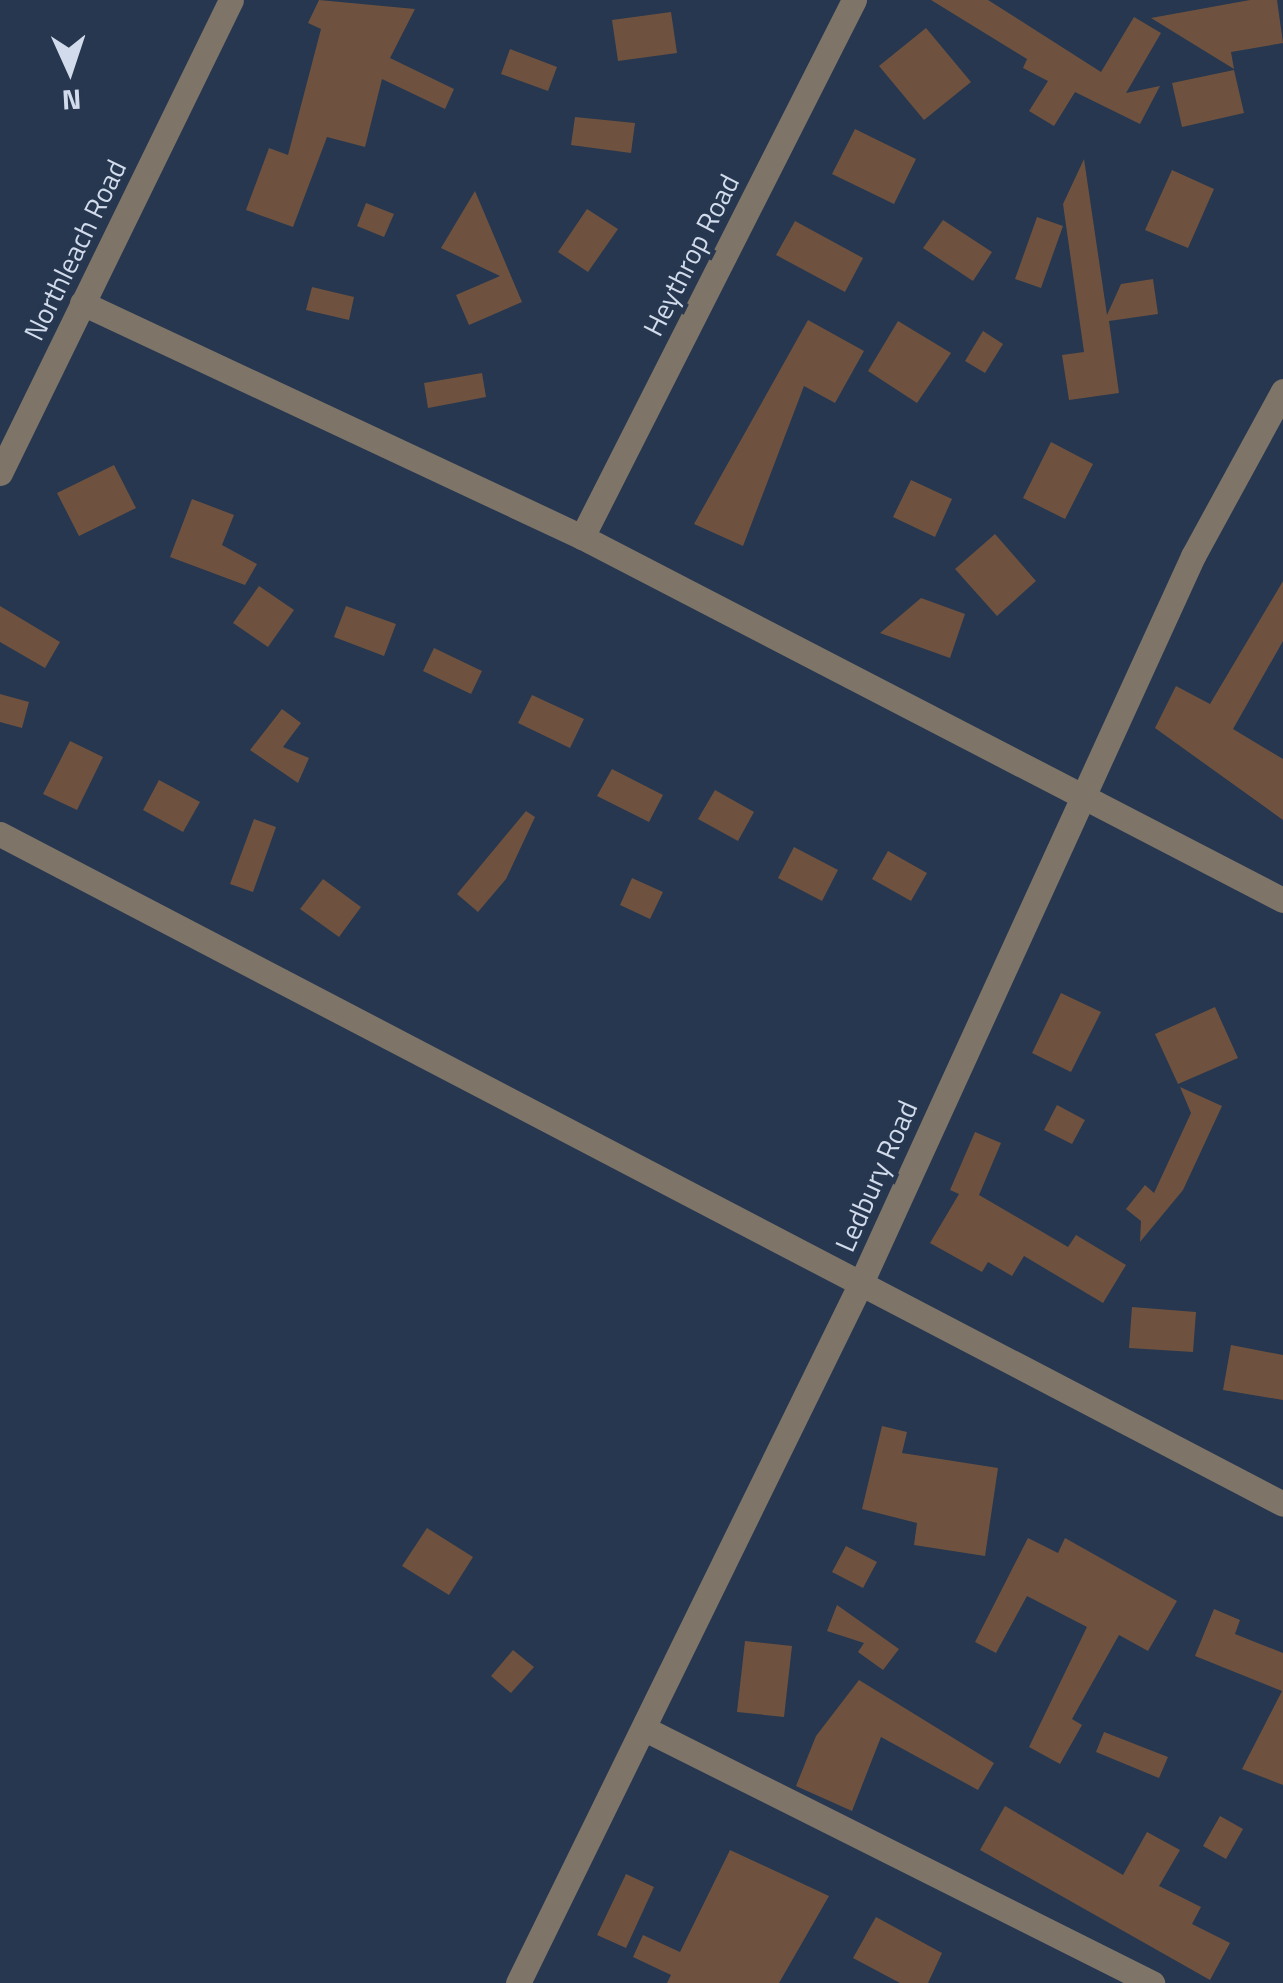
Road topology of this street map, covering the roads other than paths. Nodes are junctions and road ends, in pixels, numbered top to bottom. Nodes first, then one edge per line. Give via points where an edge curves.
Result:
1 (231, 0) edge
2 (854, 0) edge
3 (82, 304) junction
4 (1283, 391) edge
5 (0, 474) edge
6 (582, 537) junction
7 (1080, 795) junction
8 (0, 834) edge
9 (1283, 900) edge
10 (860, 1285) junction
11 (1283, 1504) edge
12 (649, 1730) junction
13 (518, 1983) edge
14 (1152, 1983) edge

1 - 3 street, Northleach Road
2 - 6 street, Heythrop Road
3 - 5 street, Northleach Road
3 - 6 street
4 - 7 street, Ledbury Road
6 - 7 street
7 - 9 street
7 - 10 street, Ledbury Road
8 - 10 street
10 - 11 street
10 - 12 street, Ledbury Road
12 - 13 street, Ledbury Road
12 - 14 street

